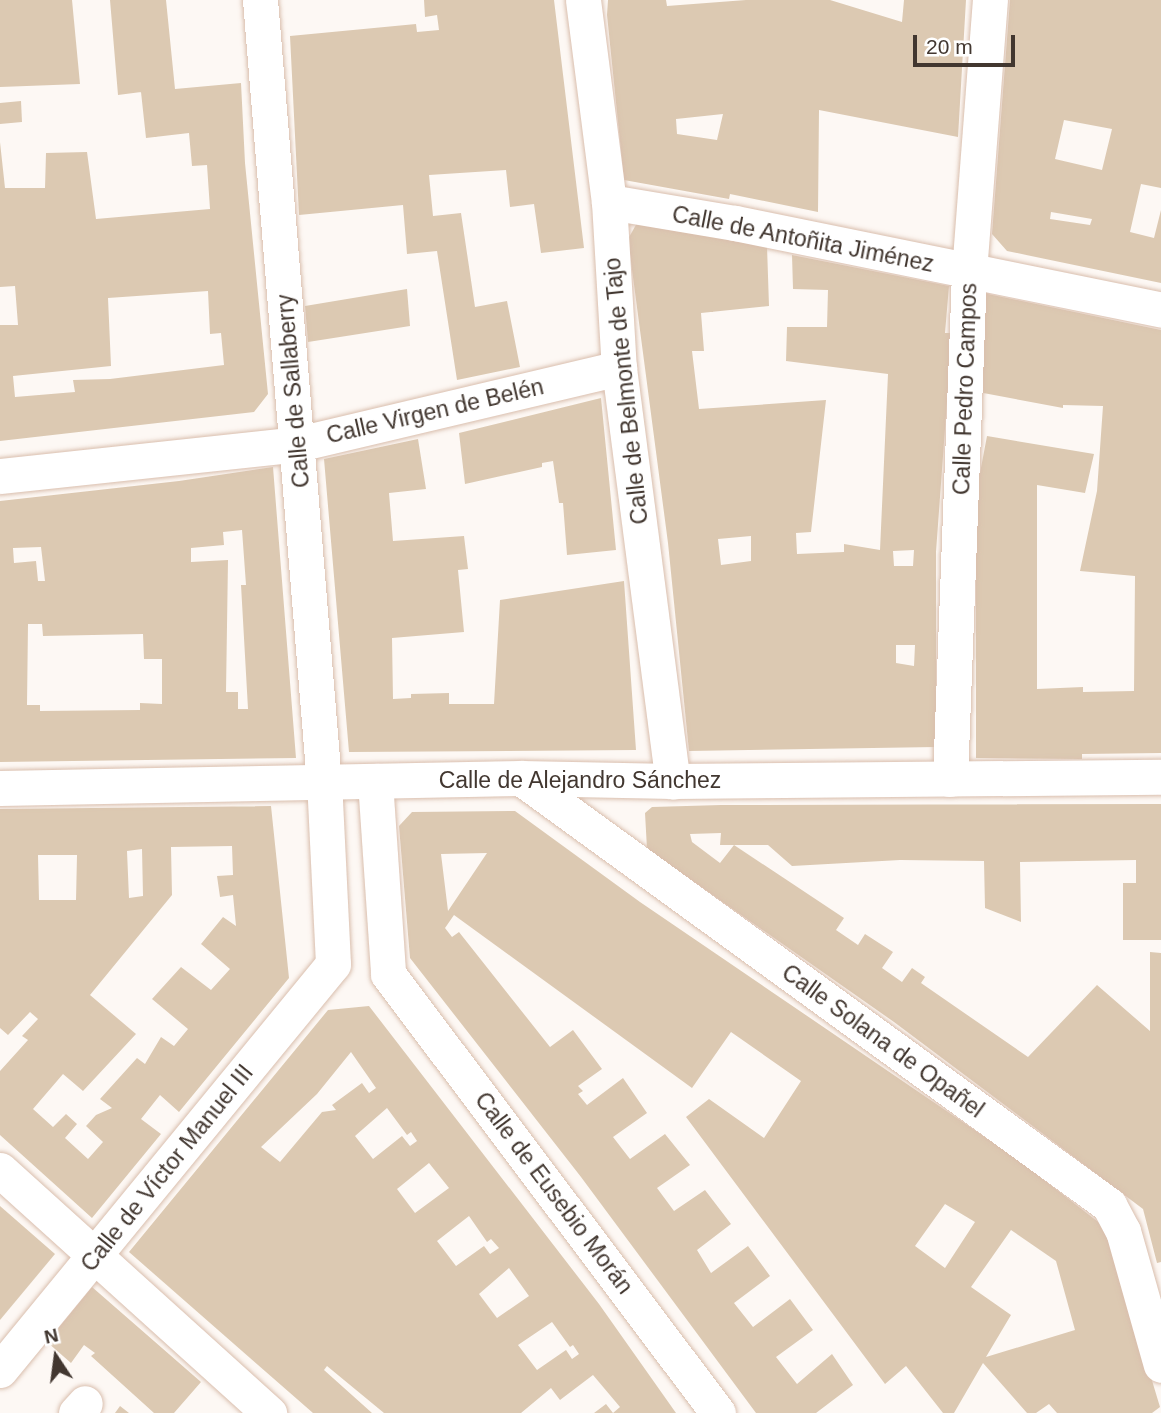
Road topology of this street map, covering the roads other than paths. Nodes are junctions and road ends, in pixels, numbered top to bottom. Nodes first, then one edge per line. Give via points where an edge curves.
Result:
1 (260, 0) edge
2 (583, 0) edge
3 (990, 0) edge
4 (609, 202) junction
5 (969, 272) junction
6 (1161, 310) edge
7 (619, 368) junction
8 (298, 444) junction
9 (0, 476) edge
10 (1161, 777) edge
11 (521, 778) junction
12 (950, 779) junction
13 (375, 781) junction
14 (673, 781) junction
15 (324, 783) junction
16 (0, 788) edge
17 (334, 964) junction
18 (388, 974) junction
19 (0, 1170) edge
20 (95, 1257) junction
21 (1161, 1365) edge
22 (0, 1370) edge
23 (269, 1413) edge
24 (718, 1413) edge

1 - 8 street, Calle de Sallaberry
2 - 4 street, Calle de Belmonte de Tajo
3 - 5 street, Calle Pedro Campos
4 - 5 street, Calle de Antoñita Jiménez
4 - 7 street, Calle de Belmonte de Tajo
5 - 6 street, Calle de Antoñita Jiménez
5 - 12 street, Calle Pedro Campos
7 - 8 street, Calle Virgen de Belén
7 - 14 street, Calle de Belmonte de Tajo
8 - 9 street, Calle Virgen de Belén
8 - 15 street, Calle de Sallaberry
10 - 12 street, Calle de Alejandro Sánchez
11 - 13 street, Calle de Alejandro Sánchez
11 - 14 street, Calle de Alejandro Sánchez
11 - 21 street, Calle Solana de Opañel via 1109,1205 1122,1231
12 - 14 street, Calle de Alejandro Sánchez
13 - 15 street, Calle de Alejandro Sánchez
13 - 18 street
15 - 16 street, Calle de Alejandro Sánchez
15 - 17 street
17 - 18 street
17 - 20 street, Calle de Víctor Manuel III
18 - 24 street, Calle de Eusebio Morán
19 - 20 street
20 - 22 street, Calle de Víctor Manuel III
20 - 23 street

